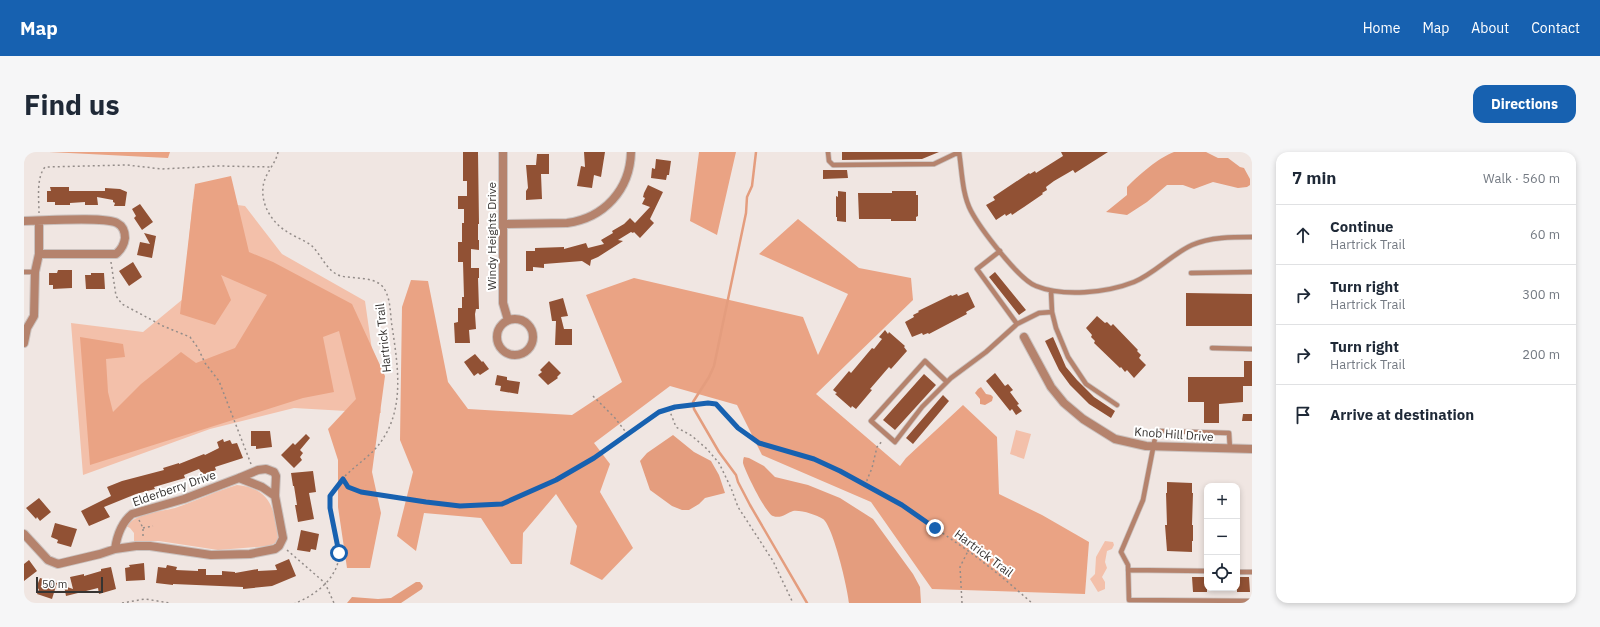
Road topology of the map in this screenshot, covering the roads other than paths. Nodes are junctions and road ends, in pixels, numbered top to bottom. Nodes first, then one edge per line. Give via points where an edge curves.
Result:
1 (503, 152) edge
2 (631, 152) edge
3 (828, 152) edge
4 (959, 152) edge
5 (24, 221) edge
6 (39, 221) junction
7 (503, 224) junction
8 (1252, 237) edge
9 (1000, 251) junction
10 (39, 254) junction
11 (24, 272) edge
12 (35, 272) junction
13 (1252, 272) edge
14 (1191, 273) dead end
15 (1052, 290) junction
16 (1052, 312) junction
17 (508, 320) junction
18 (1017, 324) junction
19 (25, 328) edge
20 (1024, 337) dead end
21 (24, 343) edge
22 (1212, 348) dead end
23 (1252, 349) edge
24 (947, 382) junction
25 (1117, 405) dead end
26 (1153, 446) junction
27 (1230, 449) junction
28 (1252, 449) edge
29 (239, 478) junction
30 (275, 496) junction
31 (24, 534) edge
32 (115, 549) junction
33 (1128, 570) junction
34 (1204, 572) edge
35 (1240, 572) edge
36 (1252, 572) edge
37 (1252, 601) edge

1 - 7 street, Windy Heights Drive
2 - 7 street via 628,175 620,190 609,204 594,215 567,223
3 - 4 lane via 829,161 834,165 934,164
4 - 9 lane via 965,191 971,210
5 - 6 street
6 - 10 street
6 - 10 street via 105,220 115,222 124,230 124,243 116,254
7 - 17 street, Windy Heights Drive via 503,303
8 - 15 lane via 1208,240 1192,245 1134,282 1113,288 1099,291
9 - 15 lane via 1013,268 1034,286
9 - 18 lane via 977,269
10 - 12 street
11 - 12 lane
12 - 19 street via 34,316
13 - 14 lane
15 - 16 lane
16 - 18 lane via 1039,313
16 - 25 lane via 1068,357 1086,384
17 - 17 street via 498,330 498,344 508,354 518,355 527,352 534,339 532,330 522,320
18 - 24 lane
19 - 21 street
20 - 26 street, Knob Hill Drive via 1051,387 1064,403 1083,419 1115,439
22 - 23 lane
24 - 24 lane via 922,407 895,442 871,421 925,361
26 - 27 street, Knob Hill Drive
26 - 27 lane via 1156,433 1159,431 1225,432 1229,433
26 - 33 lane via 1143,500 1121,552
27 - 28 street, Knob Hill Drive
29 - 30 street via 262,487
29 - 30 street, Elderberry Drive via 258,470 274,472
29 - 32 street, Elderberry Drive via 184,499 136,513 126,519 121,526
30 - 32 street, Elderberry Drive via 283,538 275,549 250,554 211,555 144,546
31 - 32 street, Elderberry Drive via 48,560 58,564
33 - 34 lane
33 - 37 lane via 1129,600
35 - 36 lane

